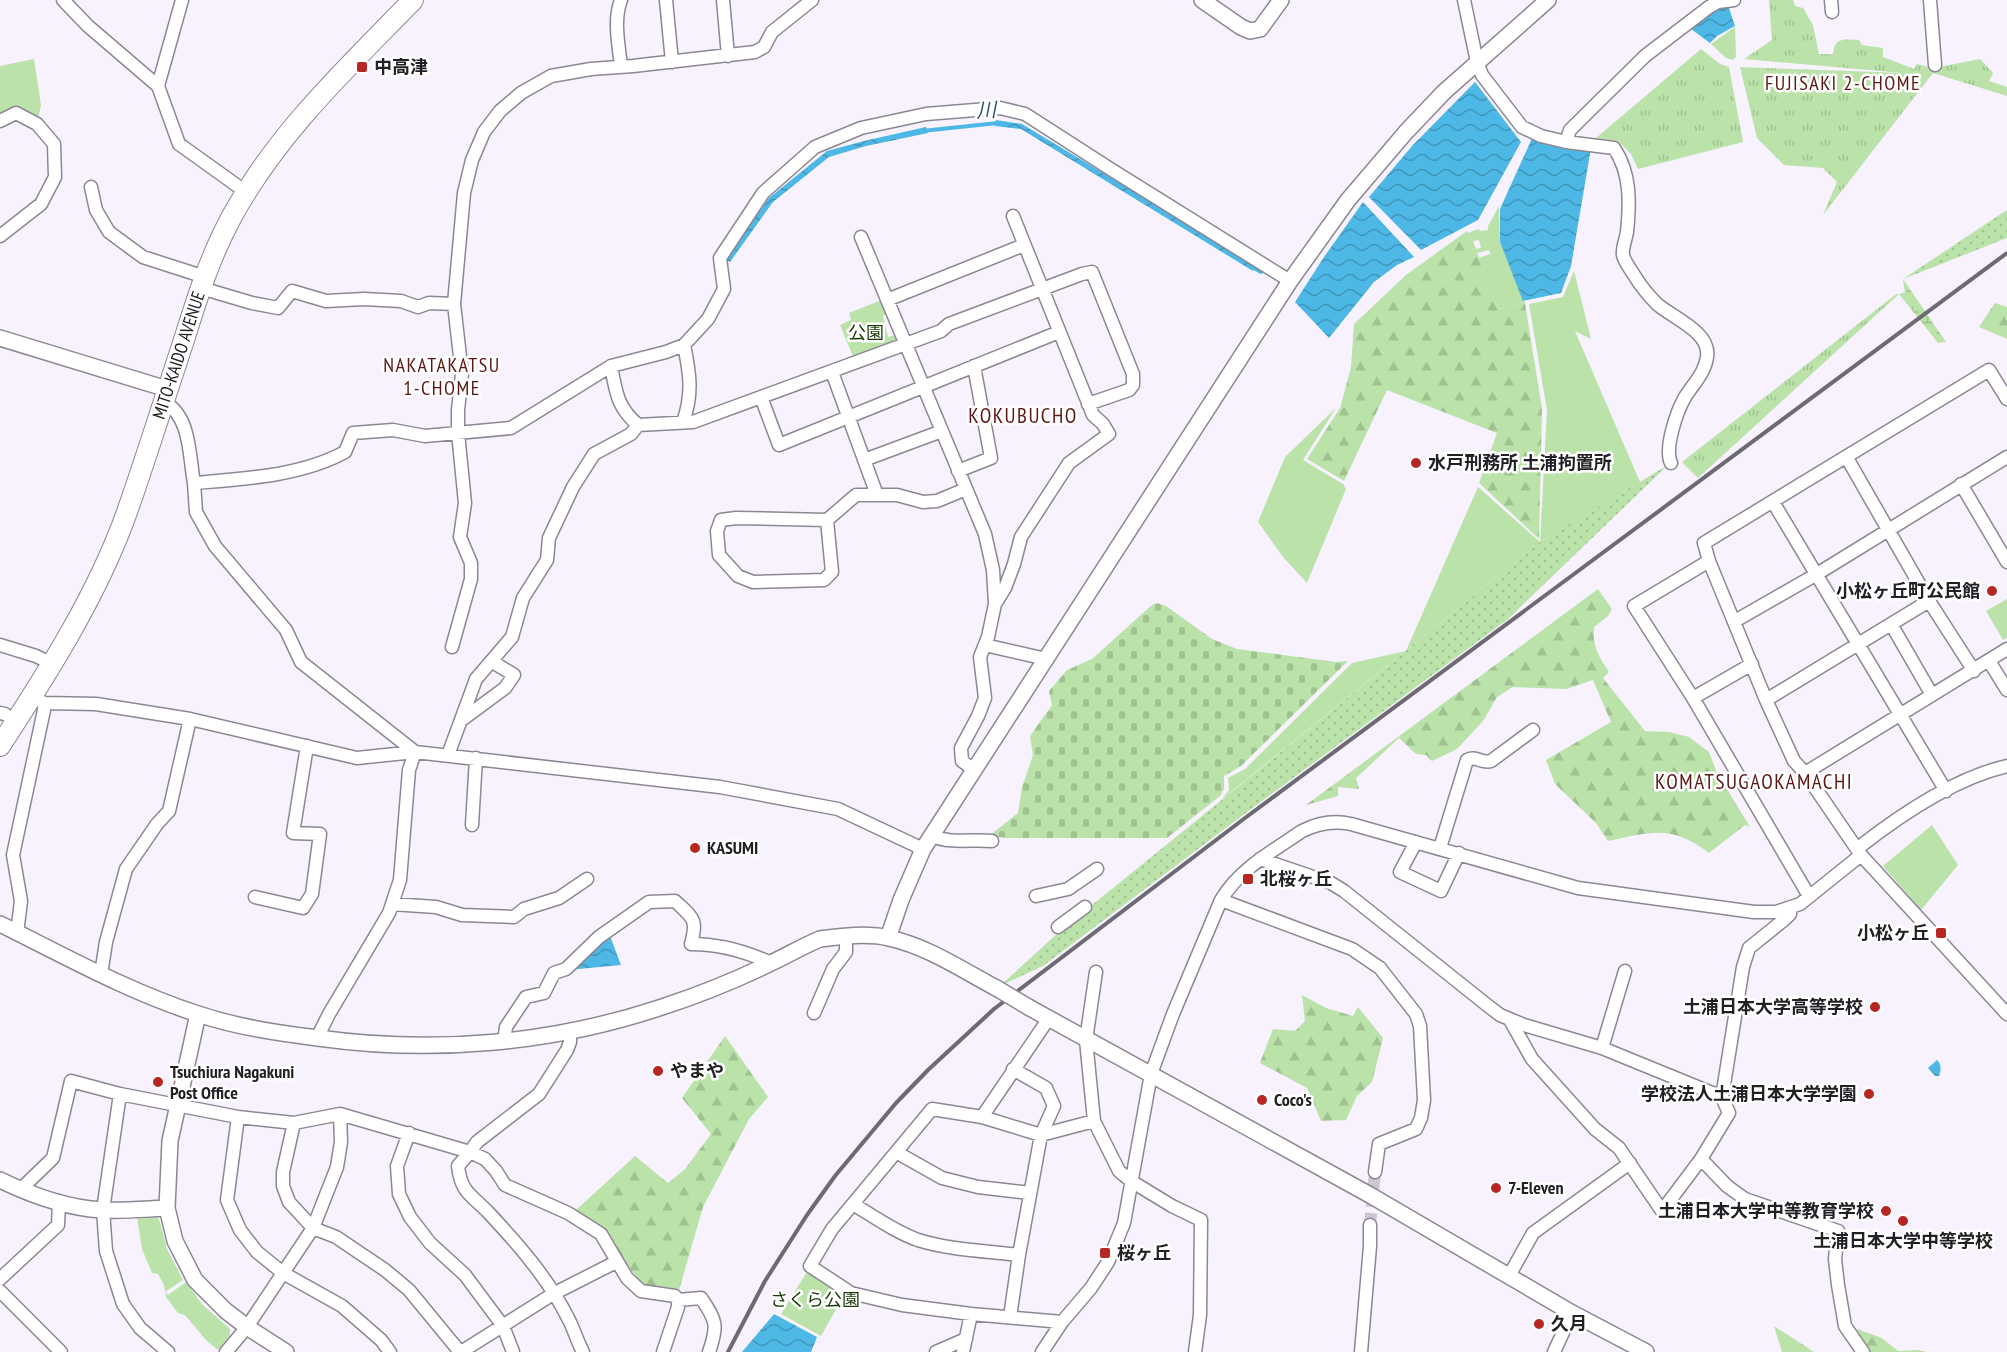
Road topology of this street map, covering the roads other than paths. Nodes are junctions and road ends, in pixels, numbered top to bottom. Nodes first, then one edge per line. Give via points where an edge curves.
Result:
1 (63, 0) edge
2 (182, 0) edge
3 (413, 0) edge
4 (621, 0) edge
5 (666, 0) edge
6 (723, 0) edge
7 (812, 0) edge
8 (1202, 0) edge
9 (1281, 0) edge
10 (1464, 0) edge
11 (1548, 0) edge
12 (1734, 0) edge
13 (1930, 0) edge
14 (728, 56) junction
15 (672, 62) junction
16 (1477, 62) junction
17 (1935, 65) dead end
18 (621, 67) junction
19 (158, 86) junction
20 (0, 121) edge
21 (1566, 142) junction
22 (92, 187) dead end
23 (246, 192) junction
24 (1013, 216) dead end
25 (0, 236) edge
26 (861, 237) dead end
27 (1024, 245) junction
28 (1290, 281) junction
29 (203, 282) junction
30 (1042, 289) junction
31 (887, 300) junction
32 (454, 304) junction
33 (1059, 332) junction
34 (0, 338) edge
35 (684, 345) junction
36 (906, 345) junction
37 (611, 366) junction
38 (974, 366) junction
39 (832, 372) junction
40 (923, 386) junction
41 (165, 396) junction
42 (761, 397) junction
43 (2007, 399) edge
44 (1088, 404) junction
45 (848, 417) junction
46 (683, 422) junction
47 (638, 425) junction
48 (942, 431) junction
49 (458, 434) junction
50 (2007, 457) edge
51 (1847, 458) junction
52 (864, 460) junction
53 (1671, 462) dead end
54 (958, 471) junction
55 (194, 483) junction
56 (1961, 484) junction
57 (966, 489) junction
58 (877, 495) junction
59 (1773, 502) junction
60 (827, 520) junction
61 (1888, 530) junction
62 (1709, 561) junction
63 (2007, 562) edge
64 (1817, 574) junction
65 (1929, 601) junction
66 (994, 604) junction
67 (1735, 621) junction
68 (1891, 624) junction
69 (1859, 644) junction
70 (0, 645) edge
71 (985, 645) junction
72 (452, 647) dead end
73 (2007, 649) edge
74 (1046, 659) junction
75 (491, 661) junction
76 (1989, 661) junction
77 (52, 664) junction
78 (1752, 664) junction
79 (1974, 671) junction
80 (2007, 690) edge
81 (1932, 695) junction
82 (1693, 698) junction
83 (38, 700) junction
84 (1766, 700) junction
85 (1900, 714) junction
86 (8, 717) edge
87 (190, 719) junction
88 (462, 720) junction
89 (1533, 730) dead end
90 (0, 746) edge
91 (307, 746) junction
92 (415, 752) junction
93 (448, 755) junction
94 (476, 758) junction
95 (2007, 766) edge
96 (974, 770) junction
97 (1805, 773) junction
98 (1946, 791) junction
99 (472, 825) dead end
100 (932, 836) junction
101 (992, 842) dead end
102 (1416, 842) junction
103 (1440, 848) junction
104 (923, 849) junction
105 (1859, 852) junction
106 (1459, 853) junction
107 (1260, 860) junction
108 (1097, 869) dead end
109 (587, 879) dead end
110 (1036, 896) dead end
111 (1809, 896) junction
112 (255, 897) dead end
113 (1221, 900) junction
114 (392, 904) junction
115 (1085, 906) dead end
116 (1790, 909) junction
117 (0, 924) edge
118 (1058, 927) dead end
119 (18, 933) junction
120 (846, 936) junction
121 (888, 938) junction
122 (771, 963) junction
123 (1625, 971) dead end
124 (1096, 972) dead end
125 (102, 974) junction
126 (2006, 1011) edge
127 (814, 1013) dead end
128 (198, 1014) junction
129 (1049, 1018) junction
130 (1510, 1020) junction
131 (570, 1032) junction
132 (317, 1038) junction
133 (1086, 1040) junction
134 (504, 1042) junction
135 (1602, 1048) junction
136 (1013, 1069) junction
137 (1151, 1074) junction
138 (120, 1094) junction
139 (1722, 1098) junction
140 (177, 1106) junction
141 (340, 1114) junction
142 (238, 1117) junction
143 (982, 1117) junction
144 (1094, 1121) junction
145 (294, 1123) junction
146 (409, 1133) junction
147 (1041, 1135) junction
148 (470, 1152) junction
149 (896, 1152) junction
150 (1701, 1159) junction
151 (1630, 1163) junction
152 (1375, 1172) tunnel mouth
153 (0, 1180) edge
154 (1131, 1181) junction
155 (20, 1190) junction
156 (1030, 1193) junction
157 (59, 1201) junction
158 (853, 1204) junction
159 (167, 1208) junction
160 (103, 1210) junction
161 (1370, 1225) tunnel mouth
162 (313, 1228) junction
163 (1019, 1255) junction
164 (616, 1262) junction
165 (283, 1273) junction
166 (1509, 1276) junction
167 (0, 1279) edge
168 (0, 1291) edge
169 (553, 1293) junction
170 (678, 1300) junction
171 (1572, 1313) junction
172 (971, 1314) junction
173 (1011, 1317) junction
174 (1062, 1322) junction
175 (504, 1326) junction
176 (247, 1327) junction
177 (966, 1339) junction
178 (61, 1352) edge
179 (168, 1352) edge
180 (226, 1352) edge
181 (286, 1352) edge
182 (390, 1352) edge
183 (460, 1352) edge
184 (513, 1352) edge
185 (583, 1352) edge
186 (663, 1352) edge
187 (709, 1352) edge
188 (936, 1352) edge
189 (963, 1352) edge
190 (1042, 1352) edge
191 (1195, 1352) edge
192 (1361, 1352) edge
193 (1554, 1352) edge
194 (1646, 1352) edge
195 (1863, 1352) edge

1 - 19 street
2 - 19 street
3 - 23 highway, MITO-KAIDO AVENUE via 311,106
4 - 18 street via 617,24
5 - 15 street
6 - 14 street
7 - 14 street via 772,32 764,47
8 - 9 street via 1250,31 1260,29
10 - 16 street
11 - 16 street
12 - 21 street via 1709,7 1645,56 1570,130
13 - 17 street
14 - 15 street
15 - 18 street
16 - 21 street via 1482,75 1522,127
16 - 28 street via 1376,166
18 - 32 street via 551,76 521,93 484,132 464,193
19 - 23 street via 179,144
20 - 25 street via 15,113 37,124 54,144 55,177 41,204
21 - 53 street via 1614,148 1621,158 1627,171 1629,212 1623,255 1654,302 1696,330 1707,346 1703,371 1685,397 1674,424
22 - 29 street via 96,210 109,232 143,257
23 - 29 highway, MITO-KAIDO AVENUE via 222,235
24 - 27 street
26 - 31 street
27 - 30 street
27 - 31 street
28 - 35 street via 1025,114 1000,108 926,114 861,128 815,147 763,193 720,258 724,289 708,319
28 - 74 street
29 - 32 street via 252,303 278,308 292,291 326,301 401,301 417,307 429,303
29 - 41 highway, MITO-KAIDO AVENUE
30 - 33 street
30 - 36 street via 949,324
30 - 44 street via 1082,274 1092,272 1095,278 1133,374 1133,385 1130,390
31 - 36 street
32 - 49 street via 462,374
33 - 38 street
33 - 44 street
34 - 41 street
35 - 37 street
35 - 46 street via 690,374 689,405
36 - 39 street
36 - 40 street
37 - 47 street via 625,414
37 - 49 street via 511,428
38 - 40 street
38 - 54 street via 991,458
39 - 42 street
39 - 45 street
40 - 45 street
40 - 48 street
41 - 55 street via 183,422
41 - 77 highway, MITO-KAIDO AVENUE via 108,559
42 - 45 street via 779,445
42 - 46 street via 693,422
43 - 51 street via 1989,370
44 - 66 street via 1092,415 1109,434 1069,462 1021,537 1005,588
45 - 52 street
46 - 47 street
47 - 75 street via 631,434 594,454 573,487 549,538 547,560 523,598 512,637
48 - 52 street
48 - 54 street
49 - 55 street via 425,436 393,430 352,433 345,452 327,462 255,478
49 - 72 street via 465,503 460,537 471,563 471,579
50 - 56 street
51 - 59 street
51 - 61 street
52 - 58 street
54 - 57 street
55 - 92 street via 196,512 215,546 286,630 301,662
56 - 61 street
56 - 63 street
57 - 58 street via 937,501 923,502 897,495
57 - 66 street via 985,534 993,570
58 - 60 street via 856,495
59 - 62 street via 1704,543
59 - 64 street
60 - 60 street via 832,572 824,580 753,582 738,576 719,555 717,531 721,520
61 - 64 street
61 - 65 street
62 - 67 street
62 - 82 street via 1634,606
64 - 67 street
64 - 69 street
65 - 68 street
65 - 79 street
66 - 71 street
67 - 78 street
68 - 69 street
68 - 81 street
69 - 84 street
69 - 85 street
70 - 77 street
71 - 74 street
71 - 96 street via 980,657 985,698 961,748 962,760
73 - 76 street
74 - 96 street
75 - 88 street via 476,679
75 - 88 street via 514,675 505,688
76 - 79 street
76 - 80 street
77 - 83 highway, MITO-KAIDO AVENUE
78 - 82 street
78 - 84 street
79 - 81 street
81 - 85 street
82 - 111 street
83 - 86 highway, MITO-KAIDO AVENUE
83 - 87 street via 96,704
83 - 119 street via 44,710 13,855 21,901
84 - 97 street via 1794,761
85 - 97 street
85 - 98 street
86 - 90 highway, MITO-KAIDO AVENUE
87 - 91 street
87 - 125 street via 169,811 126,869 106,942
88 - 93 street
89 - 103 street via 1491,761 1467,760
91 - 92 street via 357,758
91 - 112 street via 293,833 320,834 312,894 303,908
92 - 93 street
92 - 114 street via 400,880
93 - 94 street
94 - 99 street
94 - 104 street via 720,787 838,809
95 - 98 street via 1986,770
96 - 100 street
97 - 105 street
98 - 105 street via 1900,816
100 - 101 street
100 - 104 street
102 - 103 street
102 - 106 street via 1400,872 1441,891
102 - 107 street via 1339,821 1312,826
103 - 106 street
104 - 121 street
105 - 111 street
105 - 126 street
106 - 116 street via 1578,888 1754,912
107 - 113 street via 1227,888
107 - 130 street via 1344,891
108 - 110 street via 1068,889
109 - 114 street via 559,898 524,909 514,917 462,915 436,907
111 - 116 street
113 - 137 street
113 - 152 street via 1352,949 1380,968 1416,1014 1424,1100 1421,1118 1416,1129 1379,1144
114 - 132 street
115 - 118 street
116 - 139 street via 1785,920 1749,948
117 - 119 street
119 - 125 street
120 - 121 street
120 - 122 street via 820,939
120 - 127 street via 846,952 833,969
121 - 129 street, bridge via 947,960
122 - 131 street via 663,1007
122 - 134 street via 721,946 691,944 696,928 691,916 675,901 649,902 599,937 566,969 554,973 544,993 526,997 506,1027
123 - 135 street
124 - 133 street
125 - 128 street
128 - 132 street via 275,1033
128 - 140 street
129 - 133 street
129 - 136 street
130 - 135 street
130 - 151 street via 1532,1059
131 - 134 street
131 - 148 street via 567,1050 539,1094 477,1142
132 - 134 street via 381,1046
133 - 137 street
133 - 144 street
135 - 139 street
136 - 143 street
136 - 147 street via 1046,1088 1054,1106
137 - 154 street
137 - 166 street
138 - 140 street
138 - 155 street via 71,1081 53,1158
138 - 160 street
139 - 150 street via 1730,1113
140 - 142 street
140 - 159 street via 170,1141
141 - 145 street
141 - 146 street
141 - 162 street via 337,1167
142 - 145 street
142 - 165 street via 227,1200 240,1230 257,1252
143 - 147 street
143 - 149 street via 932,1109
144 - 147 street
144 - 154 street via 1119,1171
145 - 162 street via 283,1186 289,1202
146 - 148 street
146 - 175 street via 397,1166 399,1194 410,1217 430,1243 465,1275
147 - 156 street
148 - 164 street via 485,1159 505,1185 568,1213 601,1234
148 - 169 street via 458,1166 459,1181 526,1255
149 - 156 street via 942,1178
149 - 158 street
150 - 151 street via 1662,1211
150 - 195 street via 1744,1199 1838,1231 1835,1259 1845,1326
151 - 166 street via 1533,1233
153 - 155 street
154 - 174 street via 1124,1223 1113,1253 1091,1288
154 - 191 street via 1201,1220 1200,1315
155 - 157 street
156 - 163 street
157 - 160 street
157 - 167 street via 58,1225
158 - 163 street via 916,1239
158 - 172 street via 832,1229 810,1266 851,1293 902,1305
159 - 160 street
159 - 176 street via 176,1241 195,1280
160 - 179 street via 106,1251 123,1304 140,1328
161 - 192 street
162 - 165 street
162 - 183 street via 336,1238 409,1290
163 - 173 street
164 - 169 street
164 - 170 street via 641,1292 667,1293
165 - 176 street
165 - 182 street via 342,1306
166 - 171 street
168 - 178 street
169 - 175 street
169 - 185 street
170 - 186 street
170 - 187 street via 701,1298 713,1315 716,1332
171 - 193 street
171 - 194 street
172 - 173 street
172 - 177 street
173 - 174 street
174 - 190 street
175 - 183 street
175 - 184 street
176 - 180 street
176 - 181 street
177 - 188 street
177 - 189 street

